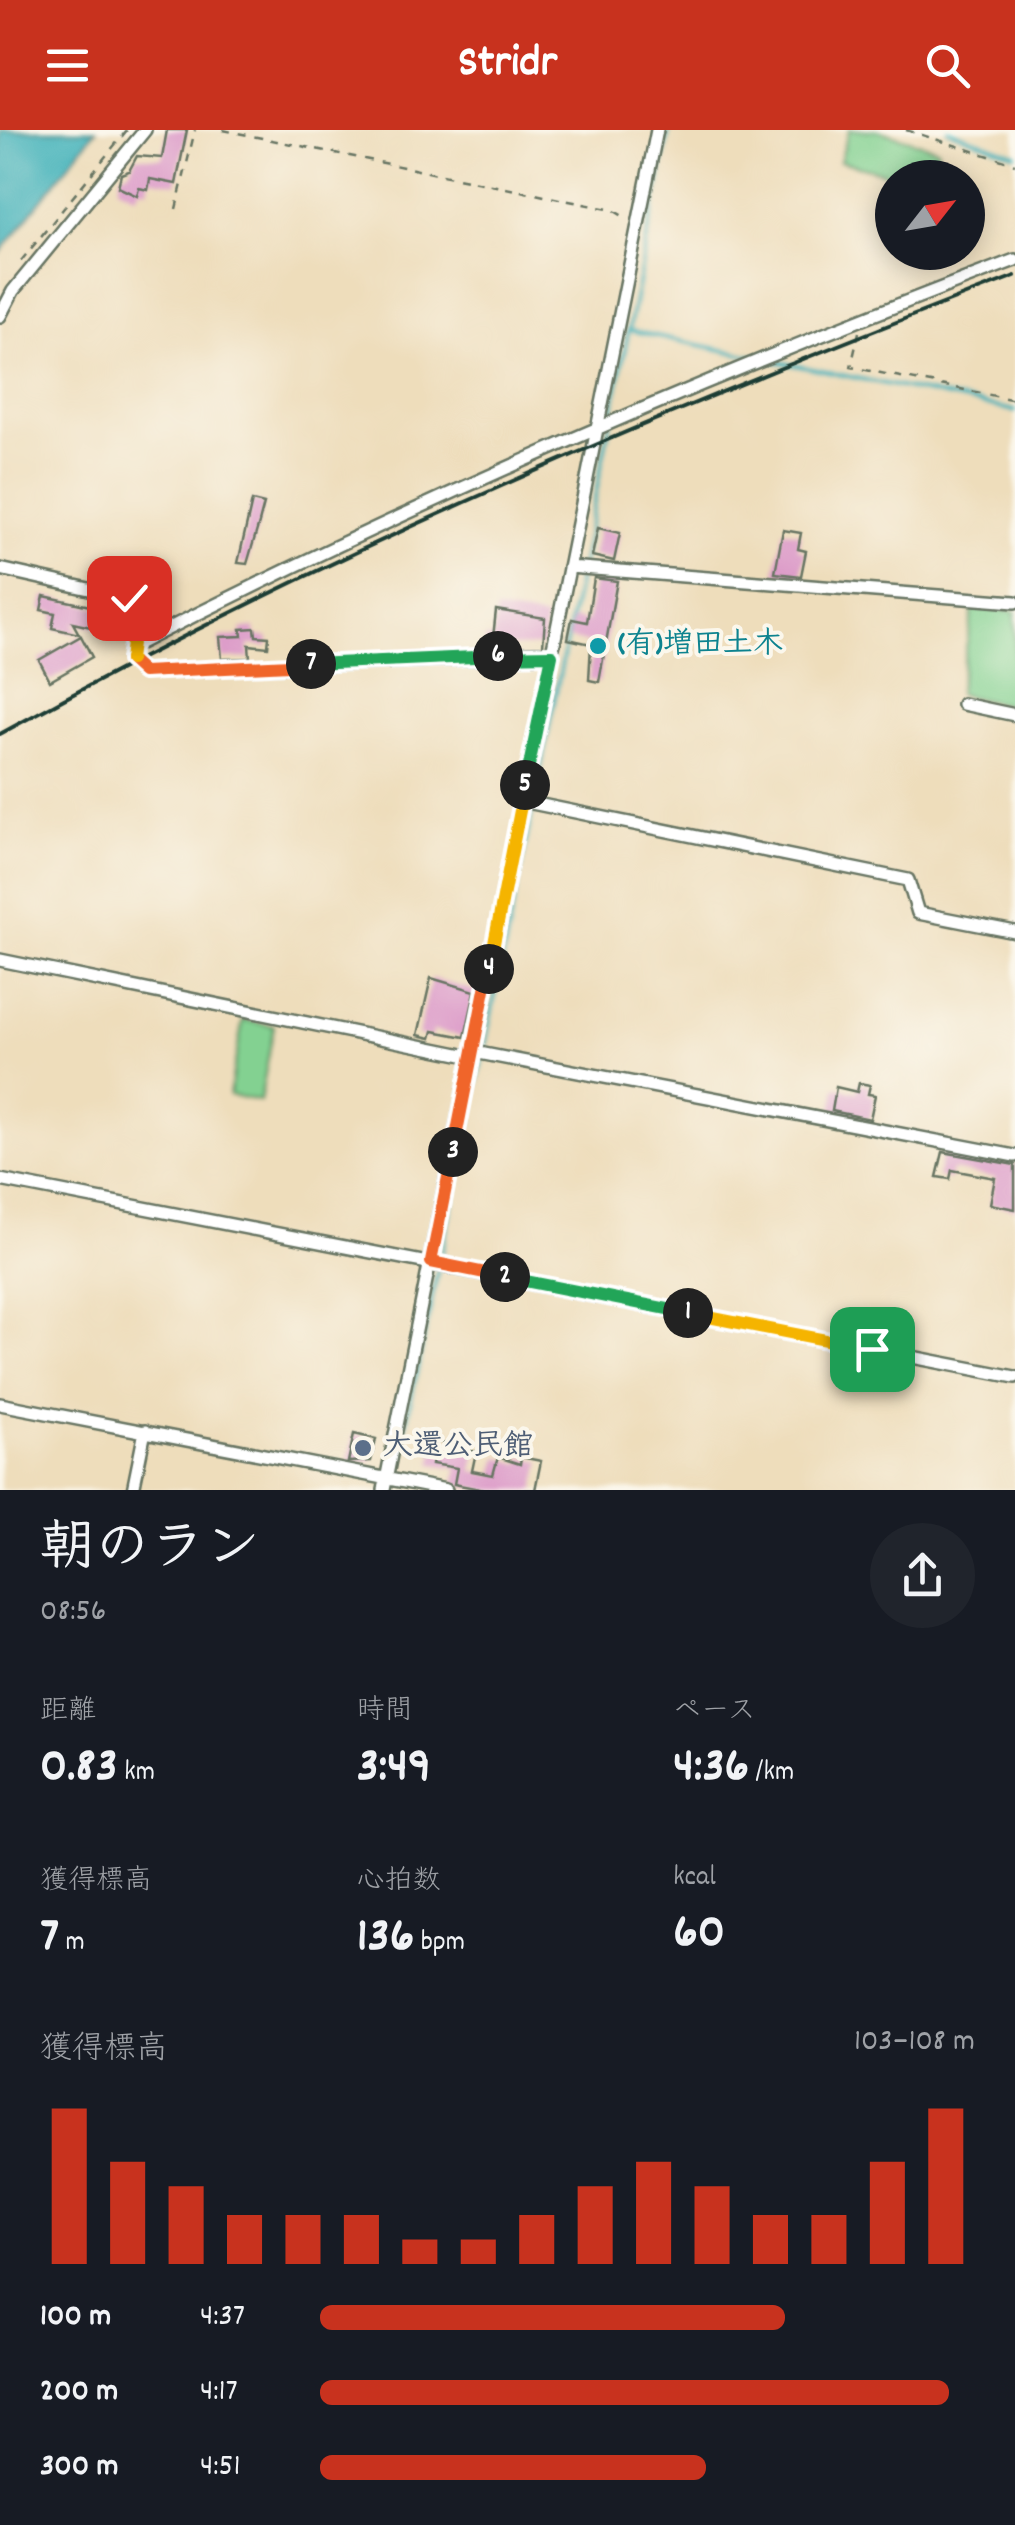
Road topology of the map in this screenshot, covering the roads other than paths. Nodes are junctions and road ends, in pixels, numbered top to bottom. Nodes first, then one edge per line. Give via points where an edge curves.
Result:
1 (145, 130) edge
2 (657, 130) edge
3 (1015, 260) edge
4 (0, 316) edge
5 (604, 424) junction
6 (576, 568) junction
7 (0, 570) edge
8 (1015, 602) edge
9 (130, 648) junction
10 (552, 655) junction
11 (963, 704) dead end
12 (1015, 715) edge
13 (529, 803) junction
14 (1015, 932) edge
15 (0, 960) edge
16 (477, 1054) junction
17 (1015, 1156) edge
18 (0, 1180) edge
19 (436, 1264) junction
20 (1015, 1376) edge
21 (0, 1404) edge
22 (145, 1431) junction
23 (390, 1482) edge
24 (133, 1490) edge
25 (446, 1490) edge

1 - 4 street via 13,291
2 - 5 street
3 - 5 street
5 - 6 street
5 - 9 street via 318,552
6 - 8 street
6 - 10 street
7 - 9 street via 129,598 136,608
9 - 10 street via 130,660 143,672
10 - 13 street
11 - 12 street
13 - 14 street via 908,880 918,913
13 - 16 street
15 - 16 street
16 - 17 street
16 - 19 street
18 - 19 street
19 - 20 street
19 - 23 street
21 - 22 street
22 - 23 street
22 - 24 street
23 - 25 street

